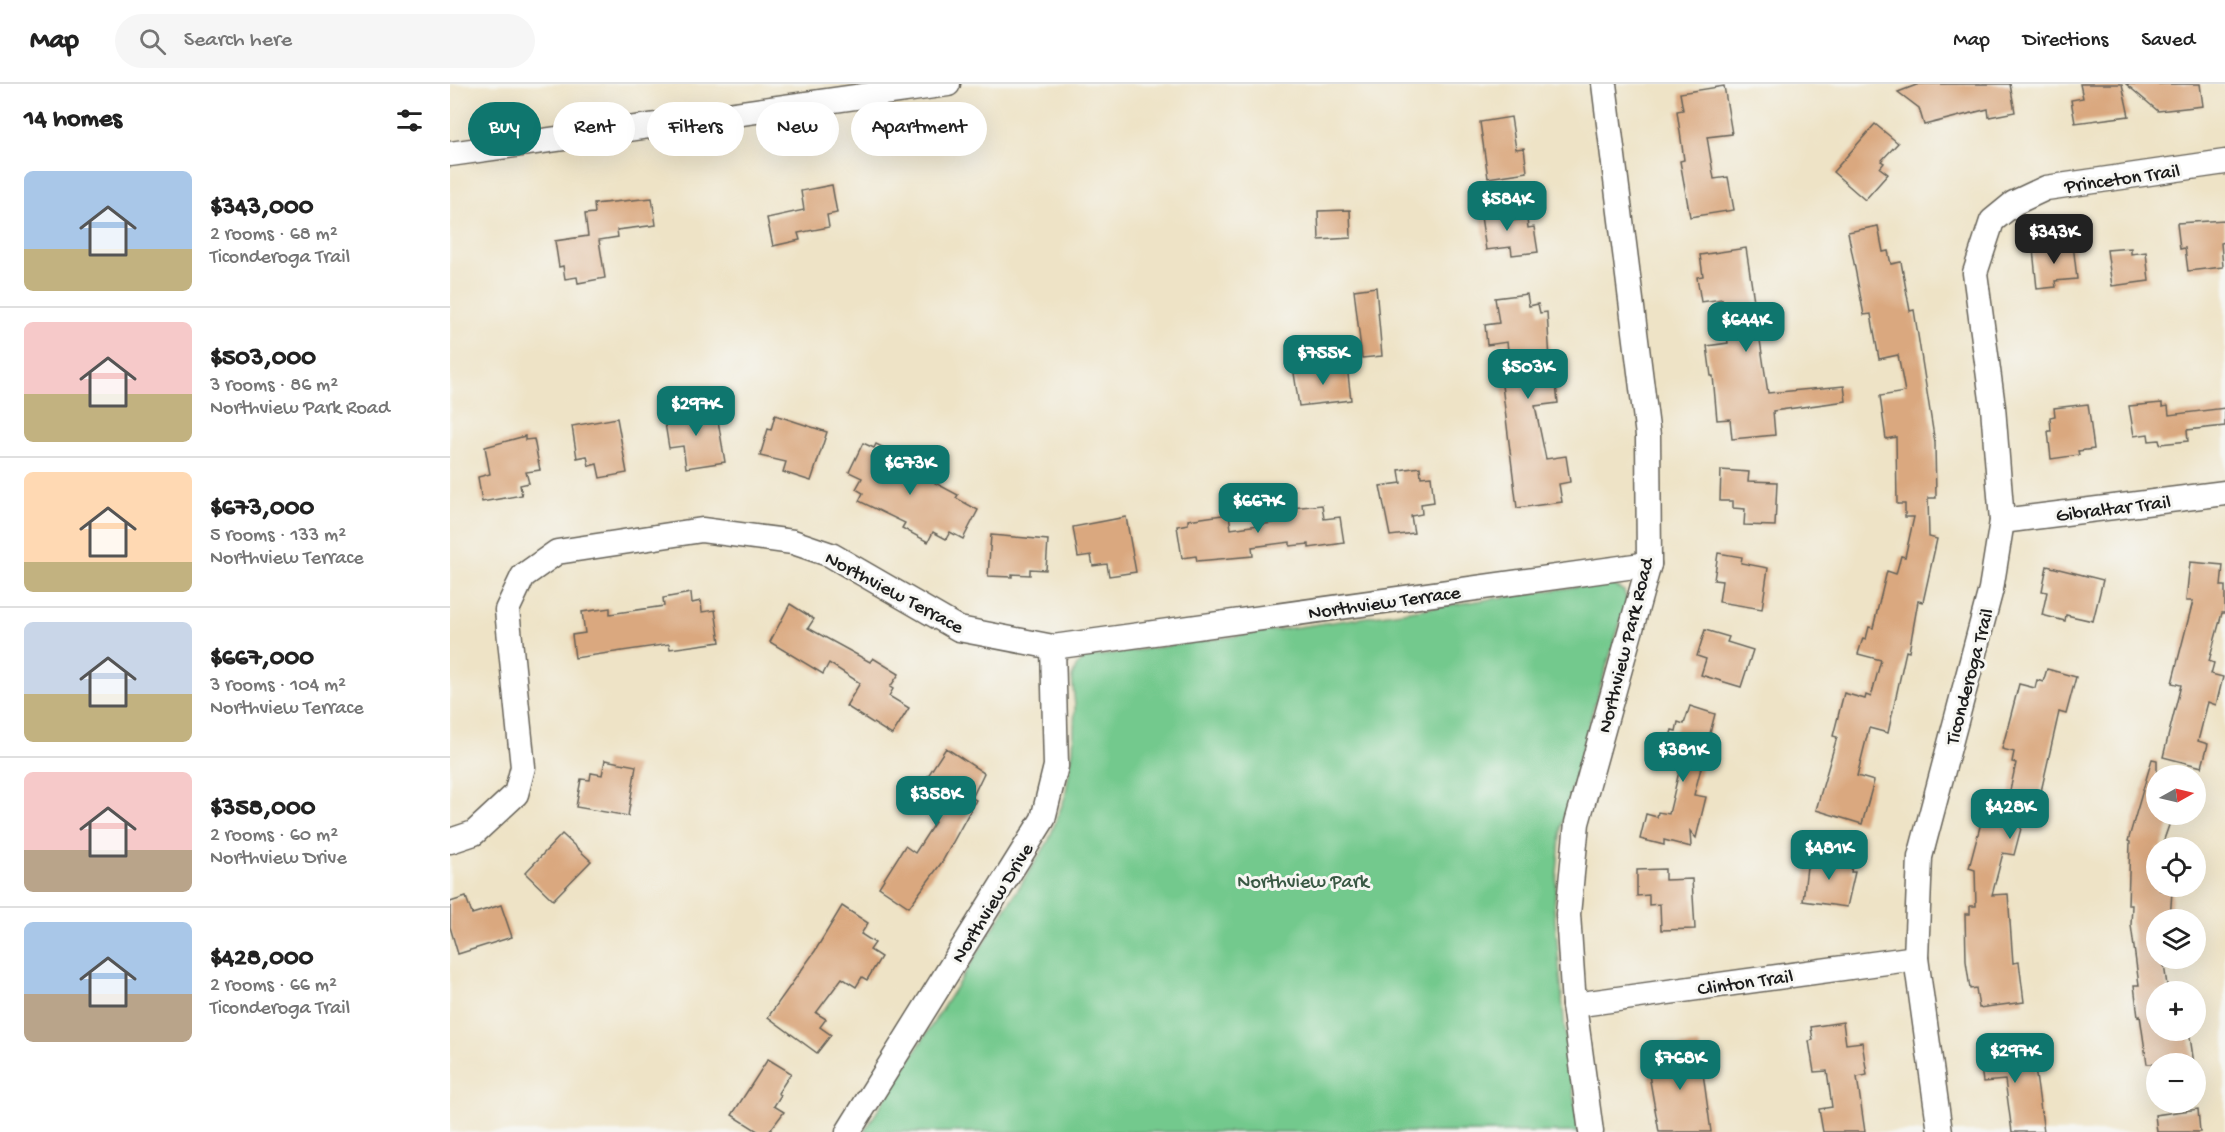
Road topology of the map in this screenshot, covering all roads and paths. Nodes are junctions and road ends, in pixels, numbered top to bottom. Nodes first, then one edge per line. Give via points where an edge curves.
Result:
1 (948, 84) edge
2 (1604, 84) edge
3 (450, 154) edge
4 (2225, 162) edge
5 (1992, 221) joint
6 (2225, 493) edge
7 (2002, 521) junction
8 (1649, 564) junction
9 (1053, 647) junction
10 (450, 841) edge
11 (1916, 958) junction
12 (1574, 1005) junction
13 (848, 1132) edge
14 (1591, 1132) edge
15 (1940, 1132) edge

1 - 3 street
2 - 8 street, Northview Park Road via 1648,436
4 - 5 street, Princeton Trail via 2046,188 2014,203
5 - 7 street, Ticonderoga Trail via 1976,273 1993,406
6 - 7 street, Gibraltar Trail
7 - 11 street, Ticonderoga Trail via 1991,589 1920,857
8 - 9 street, Northview Terrace
8 - 12 street, Northview Park Road via 1577,823 1568,914
9 - 10 street, Northview Terrace via 959,629 831,555 793,542 702,530 556,552 523,576 507,610 523,767 516,794 474,833
9 - 13 street, Northview Drive via 1056,766 1043,819
11 - 12 street, Clinton Trail
11 - 15 street, Ticonderoga Trail
12 - 14 street, Northview Park Road

